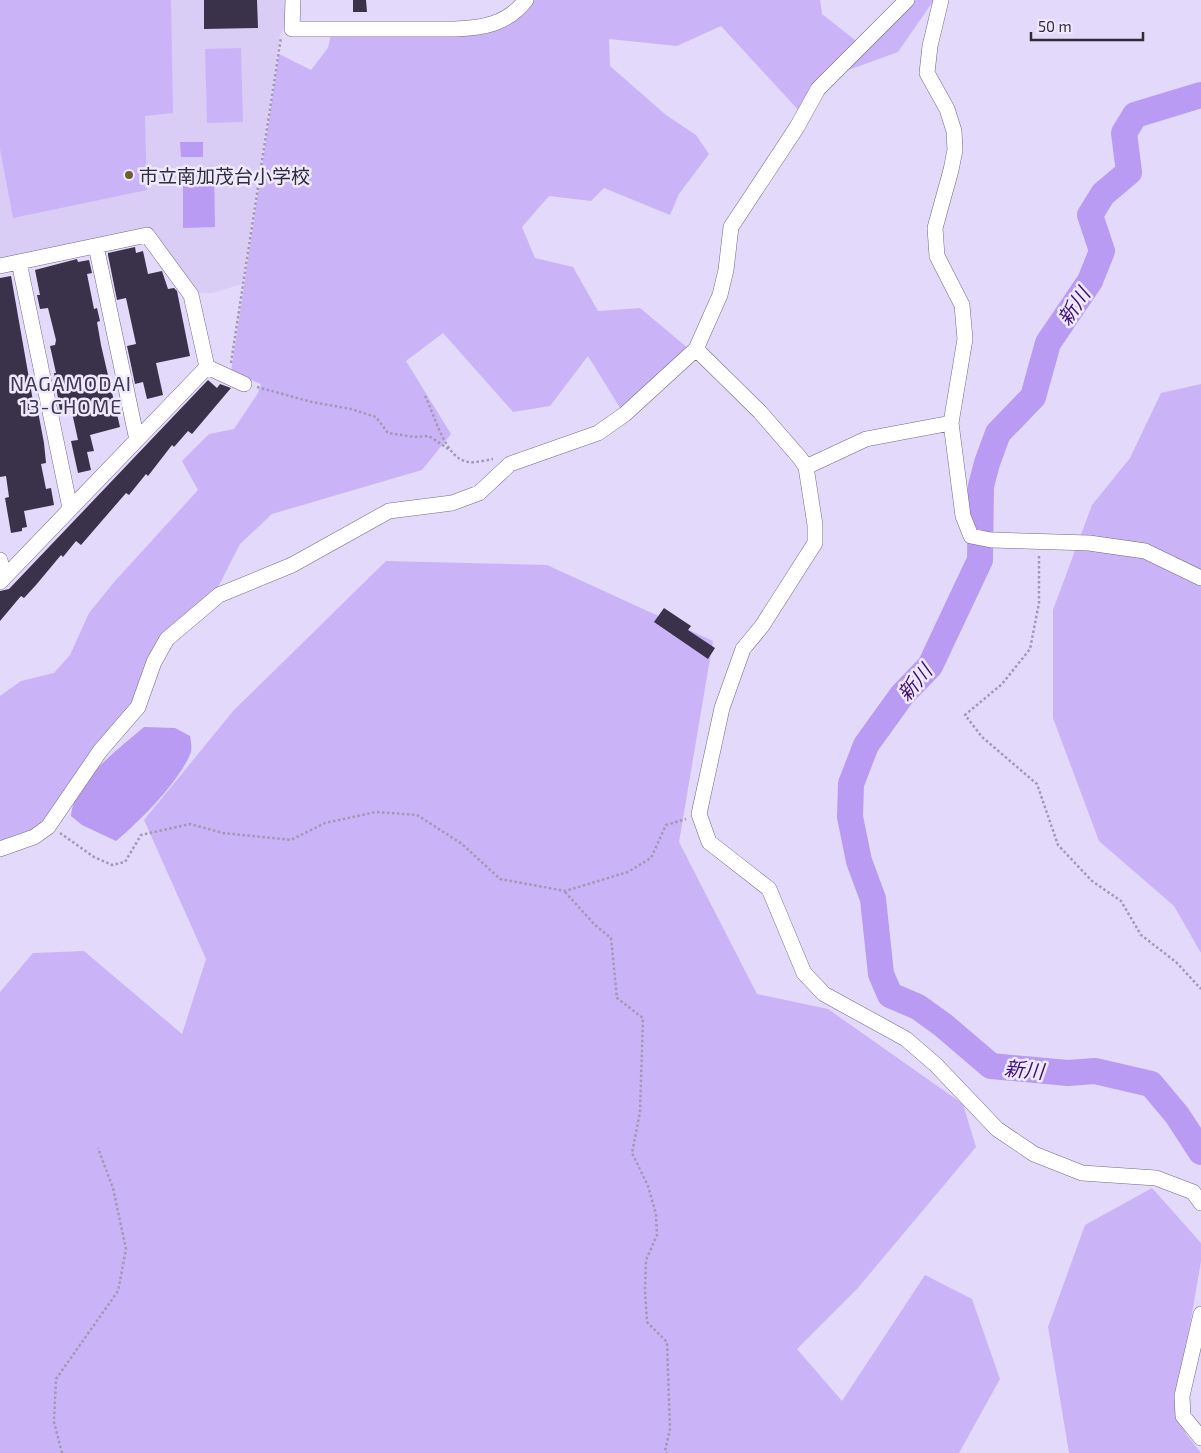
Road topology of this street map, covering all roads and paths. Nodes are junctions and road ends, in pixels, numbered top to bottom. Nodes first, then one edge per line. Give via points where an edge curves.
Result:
1 (293, 0) edge
2 (526, 0) edge
3 (908, 0) edge
4 (942, 0) edge
5 (292, 29) junction
6 (96, 246) junction
7 (19, 262) junction
8 (0, 266) edge
9 (696, 349) junction
10 (207, 366) junction
11 (228, 377) junction
12 (244, 384) joint
13 (425, 396) dead end
14 (951, 423) junction
15 (137, 440) junction
16 (450, 450) junction
17 (497, 458) dead end
18 (806, 467) junction
19 (70, 508) junction
20 (1039, 541) junction
21 (0, 560) edge
22 (1201, 578) edge
23 (2, 580) edge
24 (699, 814) junction
25 (48, 827) junction
26 (0, 849) edge
27 (565, 891) junction
28 (1201, 989) edge
29 (98, 1148) dead end
30 (1201, 1203) edge
31 (1201, 1314) edge
32 (1201, 1438) edge
33 (62, 1453) edge
34 (667, 1453) edge

1 - 5 street
2 - 5 street via 509,17 476,28
3 - 9 street via 818,89 797,127 735,220 720,295
4 - 14 street via 927,73 947,109 954,131 954,150 952,170 935,228 937,256 962,305 966,339
5 - 11 path via 281,35
6 - 7 street
6 - 10 street via 146,235 191,295
6 - 15 street
7 - 8 street
7 - 19 street
9 - 18 street via 786,439
9 - 25 street via 625,414 598,433 510,464 479,494 452,503 389,511 292,565 219,595 167,639 154,662 138,707 100,751
10 - 11 street
10 - 15 street
11 - 12 street
12 - 16 path via 376,417 388,432 428,436
13 - 16 path
14 - 18 street via 866,439
14 - 20 street via 963,516 971,536 991,540
15 - 19 street
16 - 17 path via 457,458 469,462
18 - 24 street via 815,543 762,626 743,649 722,708
19 - 23 street
20 - 22 street via 1145,550
20 - 28 path via 1039,603 1030,649 1002,684 965,715 982,737 1037,784 1058,845 1092,881 1121,901 1141,934 1176,962
21 - 23 street
24 - 27 path via 666,826 651,858 628,872
24 - 30 street via 710,842 769,889 804,973 824,994 906,1039 998,1129 1034,1154 1082,1173 1156,1178 1193,1192
25 - 26 street via 34,837
25 - 27 path via 112,865 125,862 140,835 190,824 223,833 291,840 325,823 376,812 417,815 462,844 500,879
27 - 34 path via 611,938 617,998 643,1018 640,1112 632,1153 648,1186 656,1214 657,1235 646,1260 645,1291 647,1322 668,1342 670,1429
29 - 33 path via 113,1188 126,1249 118,1291 56,1379 54,1422
31 - 32 street via 1182,1396 1183,1416

